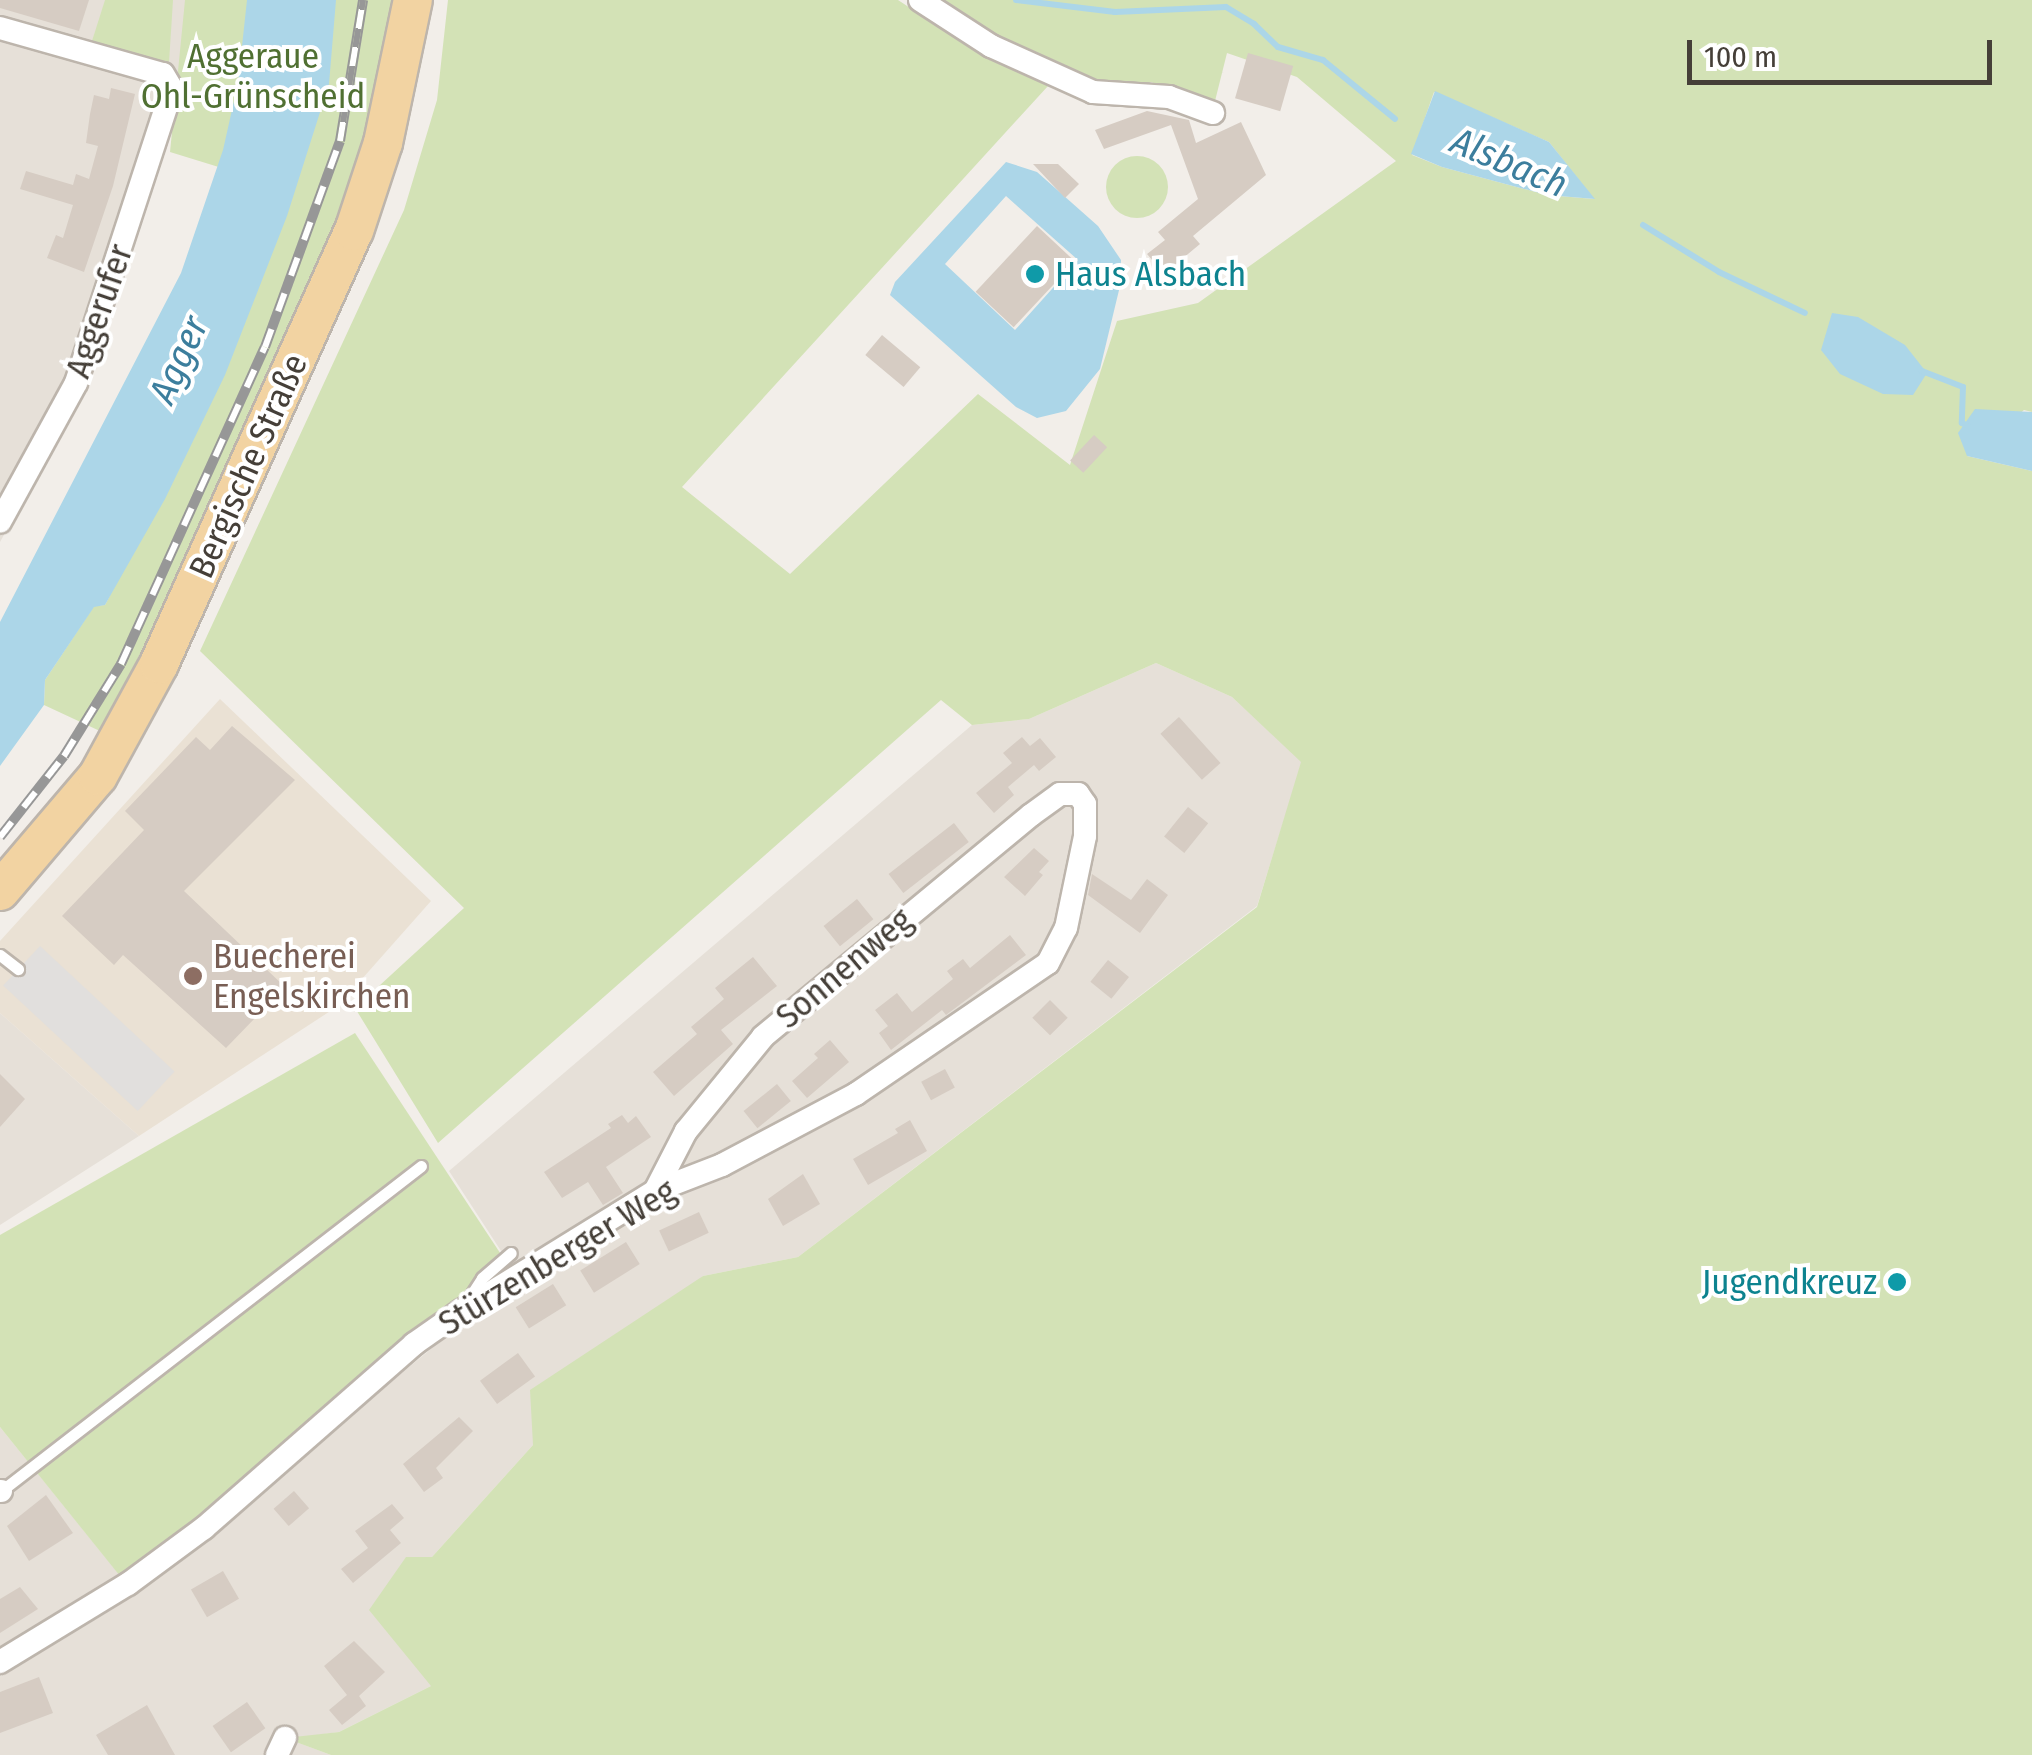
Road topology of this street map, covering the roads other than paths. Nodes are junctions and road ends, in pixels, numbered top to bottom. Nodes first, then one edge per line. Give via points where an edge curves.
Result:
1 (413, 0) edge
2 (920, 0) edge
3 (0, 28) edge
4 (1214, 113) dead end
5 (0, 522) edge
6 (1078, 794) joint
7 (0, 891) edge
8 (0, 955) edge
9 (18, 970) dead end
10 (421, 1166) dead end
11 (655, 1191) junction
12 (511, 1253) dead end
13 (462, 1311) junction
14 (0, 1491) edge
15 (0, 1662) edge

1 - 7 main road, Bergische Straße via 383,142 354,231 159,664 98,776
2 - 4 street via 991,46 1093,92 1170,97
3 - 5 street, Aggerufer via 164,74 172,89 76,383
6 - 11 street, Sonnenweg via 1060,794 1030,815 763,1037 686,1131
6 - 11 street, Stürzenberger Weg via 1085,804 1084,836 1066,928 1048,964 856,1094 722,1165
8 - 9 lane
10 - 14 lane
11 - 13 street, Stürzenberger Weg
12 - 13 lane via 482,1278
13 - 15 street, Stürzenberger Weg via 414,1344 204,1528 128,1584

